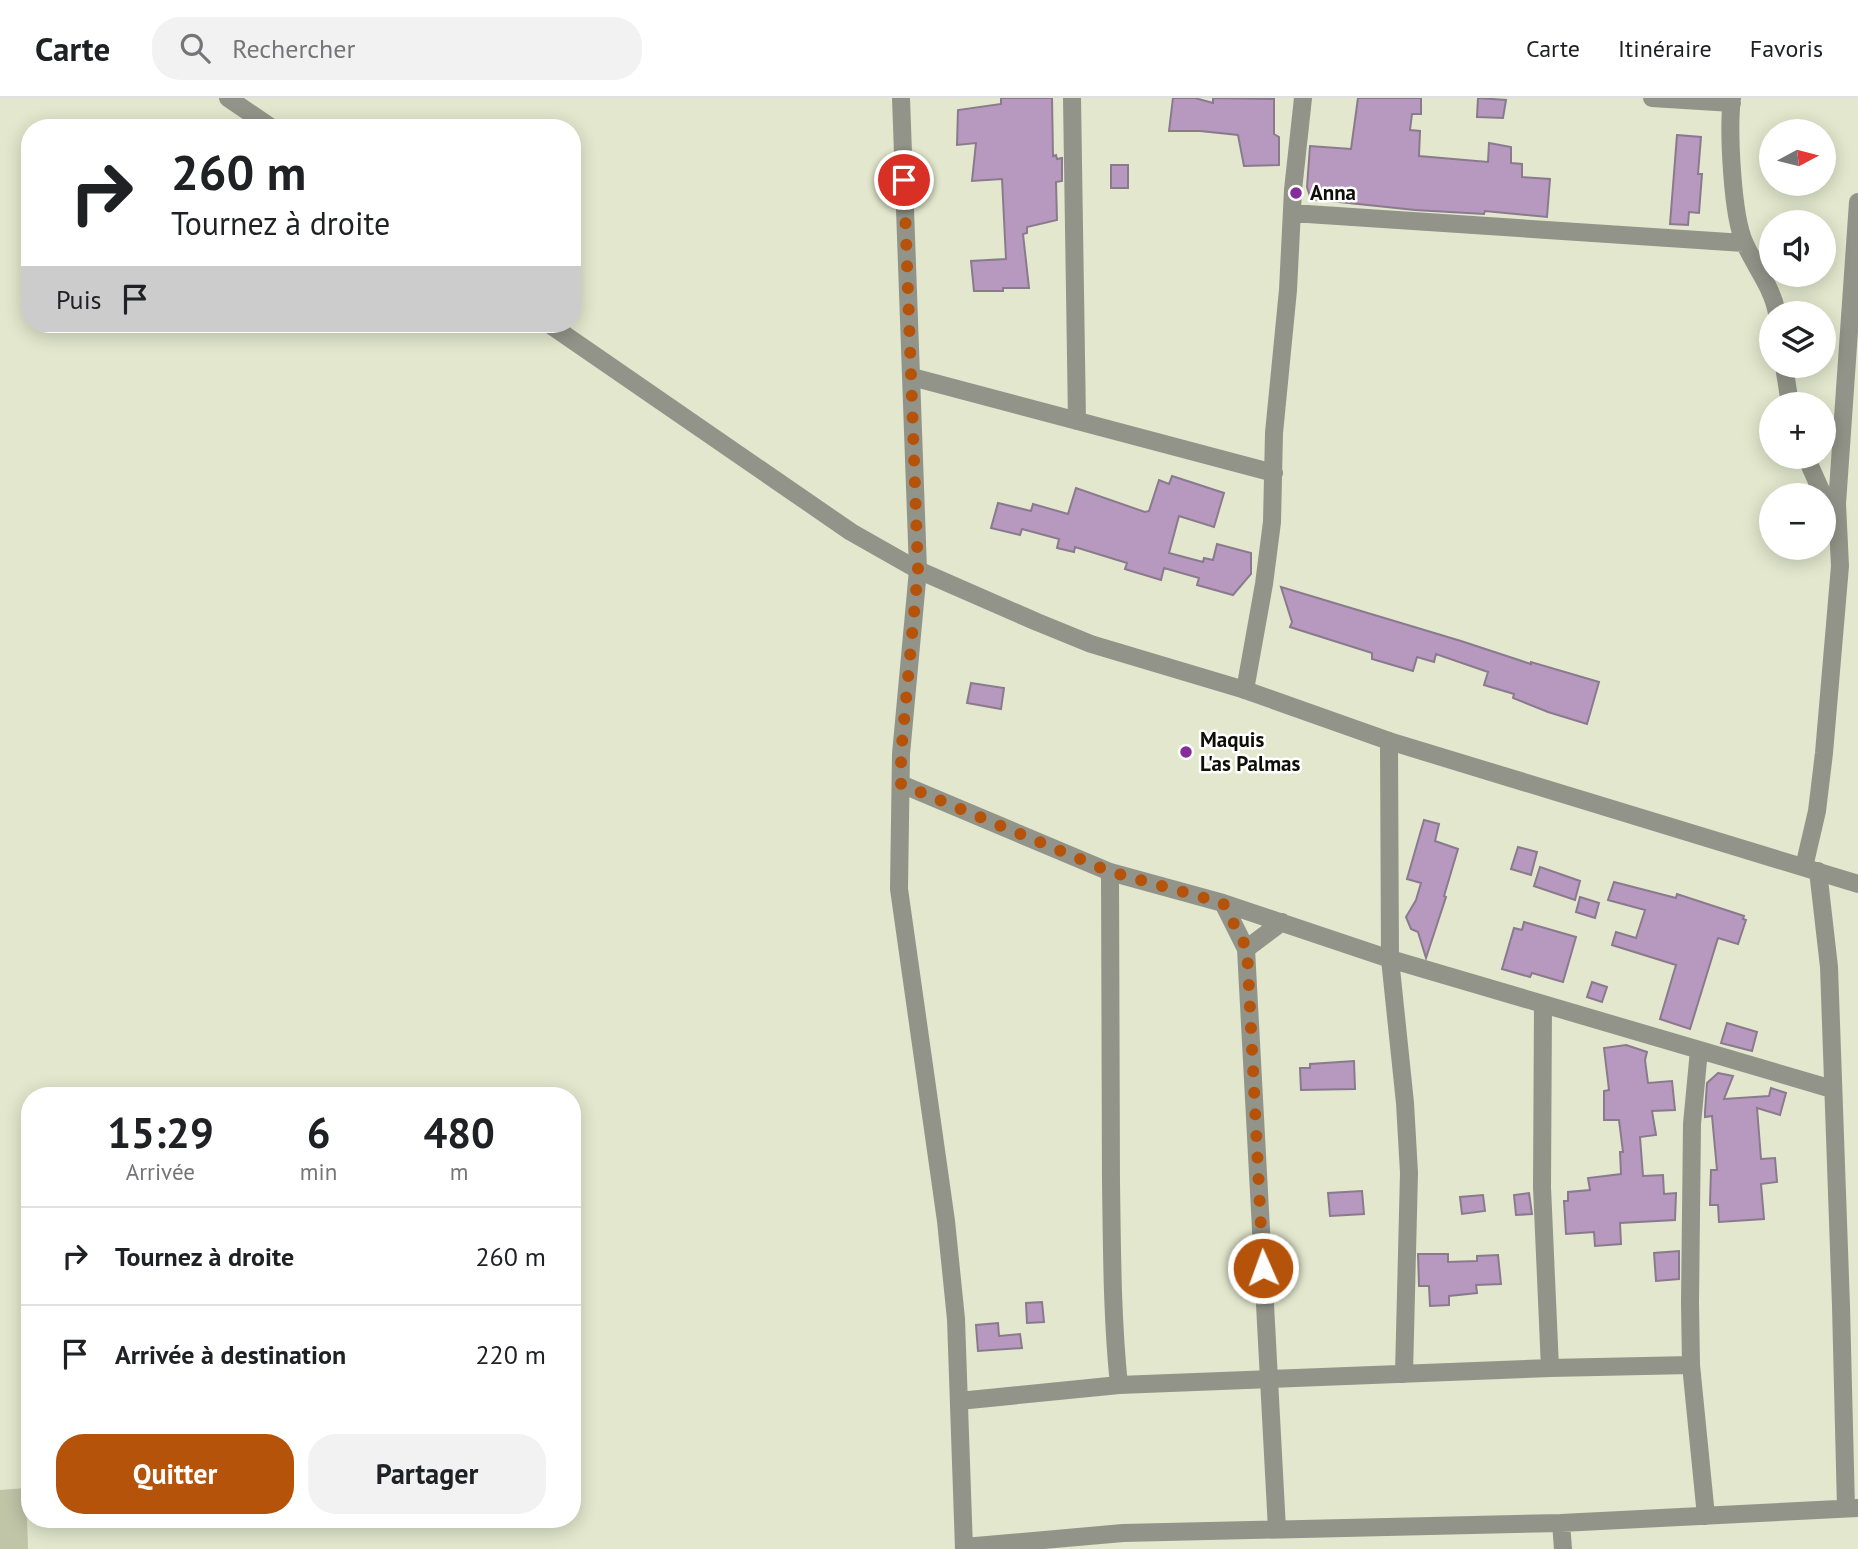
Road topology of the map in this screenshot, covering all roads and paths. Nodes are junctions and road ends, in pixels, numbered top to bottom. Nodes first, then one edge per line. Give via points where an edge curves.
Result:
1 (228, 98) edge
2 (901, 98) edge
3 (1072, 98) edge
4 (1303, 98) edge
5 (1652, 98) edge
6 (1732, 100) edge
7 (259, 119) edge
8 (1858, 202) edge
9 (1292, 213) junction
10 (1744, 243) junction
11 (1773, 301) edge
12 (562, 333) edge
13 (912, 377) junction
14 (1077, 421) junction
15 (1274, 473) junction
16 (1830, 483) edge
17 (1836, 543) edge
18 (918, 570) junction
19 (1245, 691) junction
20 (1389, 741) junction
21 (901, 784) junction
22 (1811, 869) junction
23 (1111, 872) junction
24 (1858, 884) edge
25 (1223, 903) junction
26 (1282, 922) junction
27 (1247, 949) junction
28 (1390, 958) junction
29 (1543, 1004) junction
30 (1699, 1050) junction
31 (1832, 1089) junction
32 (1691, 1365) junction
33 (1550, 1368) junction
34 (1404, 1374) junction
35 (1267, 1380) junction
36 (1119, 1385) junction
37 (959, 1401) junction
38 (1852, 1508) edge
39 (1706, 1516) junction
40 (1561, 1523) junction
41 (1277, 1529) junction
42 (1124, 1541) edge
43 (964, 1548) edge
44 (1563, 1549) edge

1 - 7 street
2 - 13 street
3 - 14 street
4 - 9 street
5 - 6 street
6 - 10 street via 1733,176
8 - 16 street
9 - 10 street
9 - 15 street
10 - 11 street via 1766,278
12 - 18 street via 851,532
13 - 14 street
13 - 18 street
14 - 15 street
15 - 19 street via 1264,584
17 - 22 street via 1840,566
18 - 19 street via 1091,644
18 - 21 street
19 - 20 street
20 - 22 street
20 - 28 street
21 - 23 street
21 - 37 street via 899,889 946,1221
22 - 24 street
22 - 31 street via 1829,967
23 - 25 street
23 - 36 street via 1113,1334
25 - 26 street
25 - 27 street
26 - 27 street
26 - 28 street
27 - 35 street
28 - 29 street
28 - 34 street via 1409,1173
29 - 30 street
29 - 33 street via 1542,1187
30 - 31 street
30 - 32 street via 1689,1241
31 - 38 street
32 - 33 street
32 - 39 street
33 - 34 street
34 - 35 street
35 - 36 street
35 - 41 street
36 - 37 street
37 - 43 street
38 - 39 street
39 - 40 street
40 - 41 street
40 - 44 street
41 - 42 street
42 - 43 street

